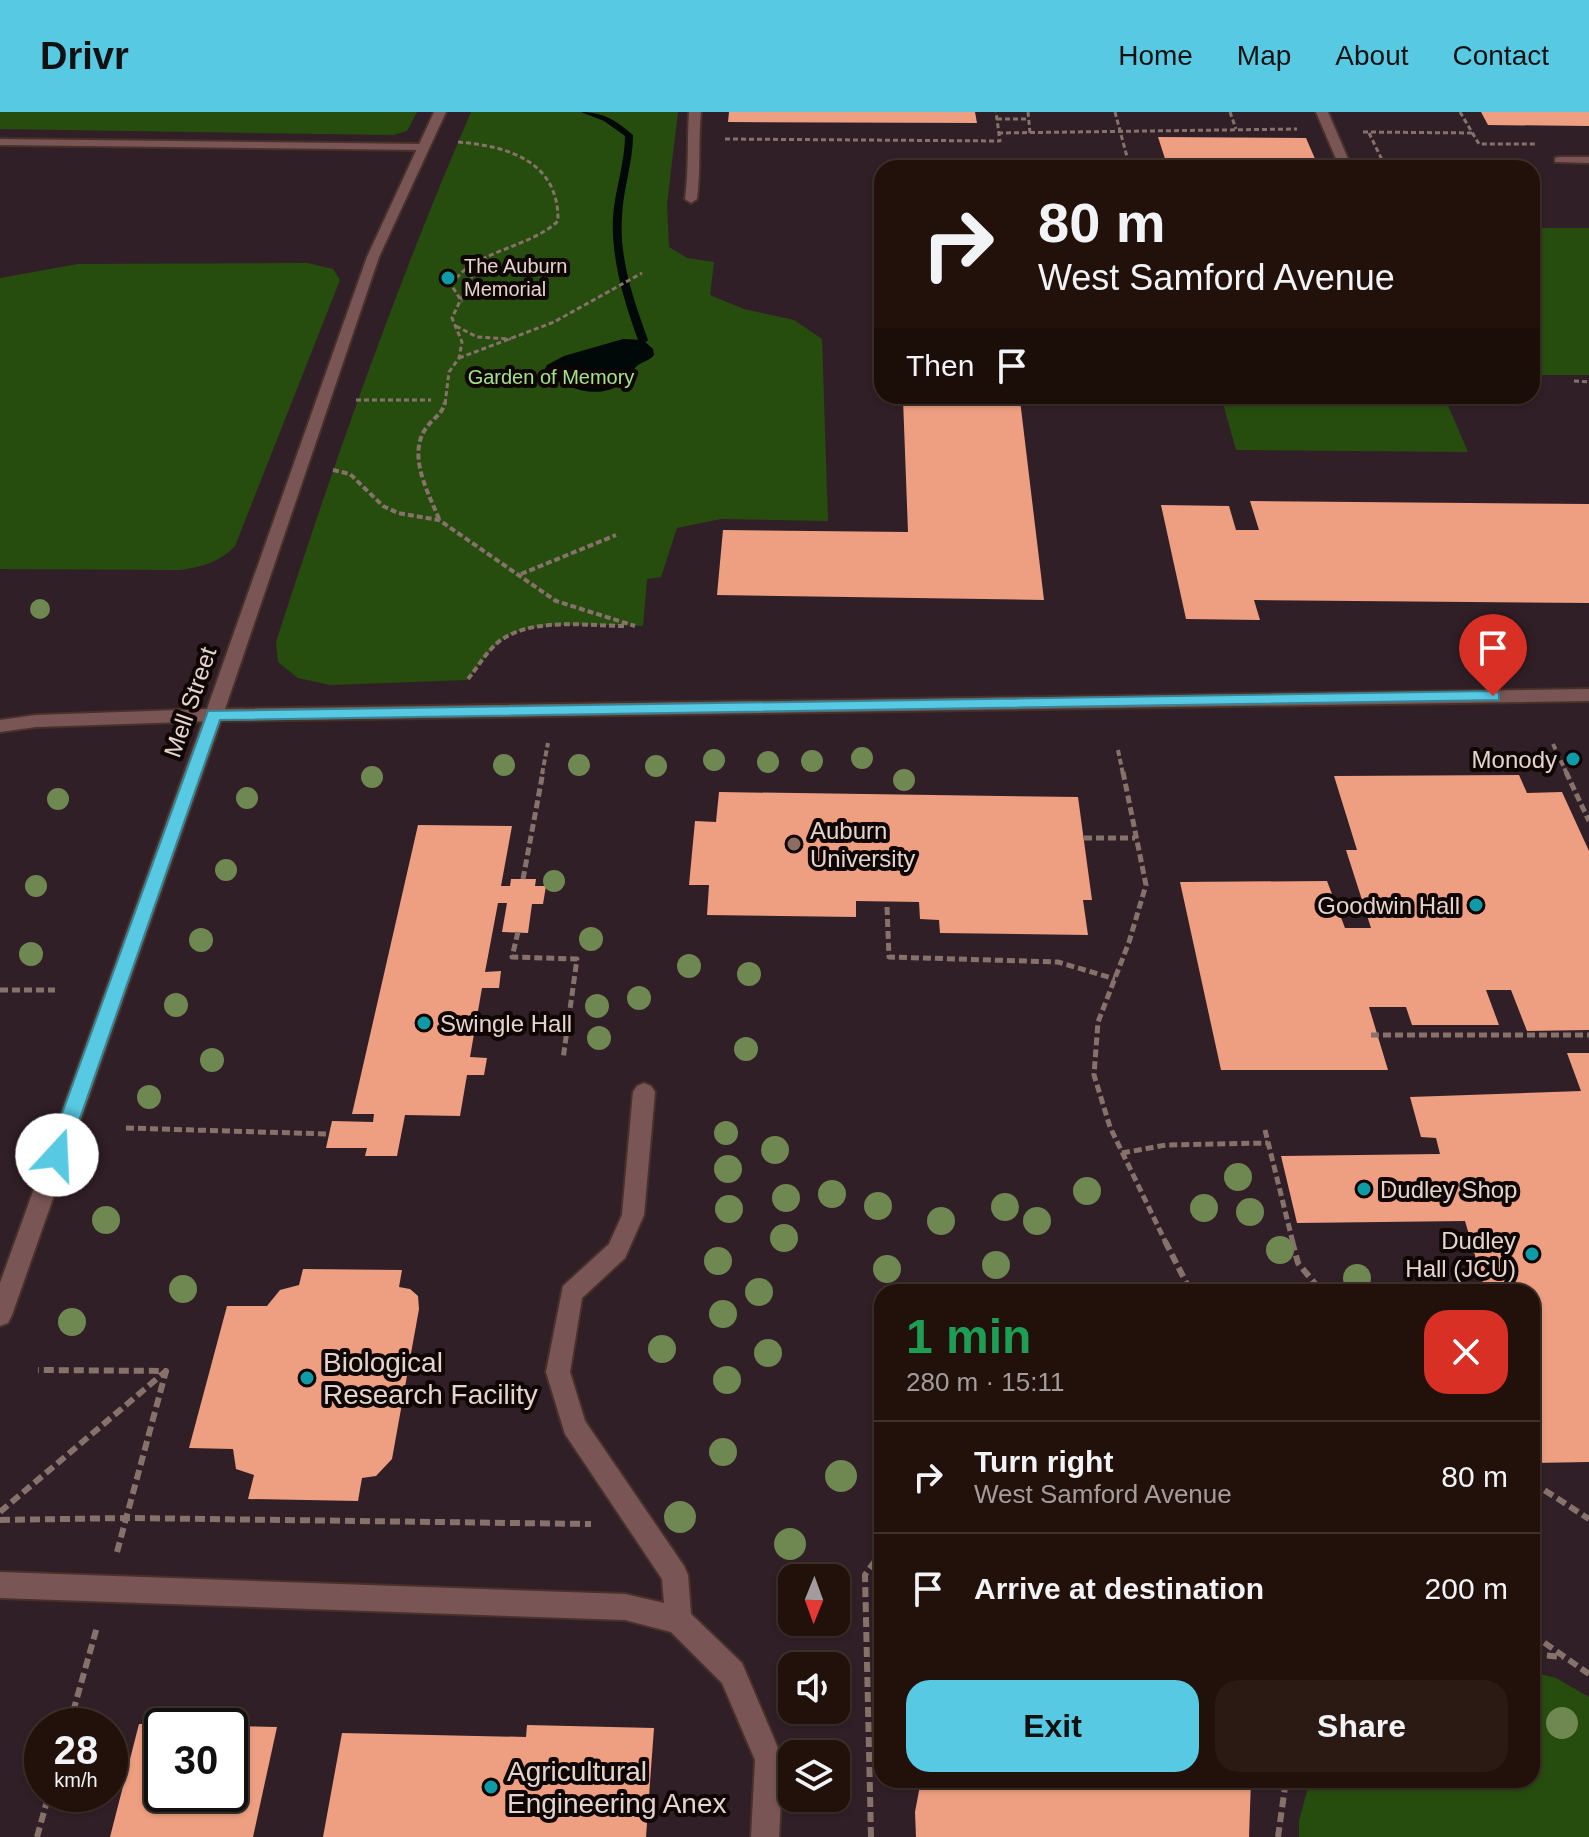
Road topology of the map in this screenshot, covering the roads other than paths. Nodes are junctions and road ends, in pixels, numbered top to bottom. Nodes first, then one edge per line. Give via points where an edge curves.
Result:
1 (440, 112) edge
2 (695, 112) edge
3 (1322, 112) edge
4 (0, 142) edge
5 (422, 147) junction
6 (1343, 160) edge
7 (1559, 160) dead end
8 (1589, 160) edge
9 (691, 199) dead end
10 (1589, 695) edge
11 (214, 715) junction
12 (0, 726) edge
13 (644, 1092) dead end
14 (0, 1315) edge
15 (0, 1585) edge
16 (678, 1620) junction
17 (765, 1837) edge

1 - 5 street, Mell Street
2 - 9 street
3 - 6 street
4 - 5 street
5 - 11 street, Mell Street via 373,257
7 - 8 street
10 - 11 street
11 - 12 street
11 - 14 street, Mell Street
13 - 16 street via 633,1215 617,1251 571,1293 558,1372 574,1426 675,1575
15 - 16 street via 625,1607
16 - 17 street via 732,1673 769,1760

